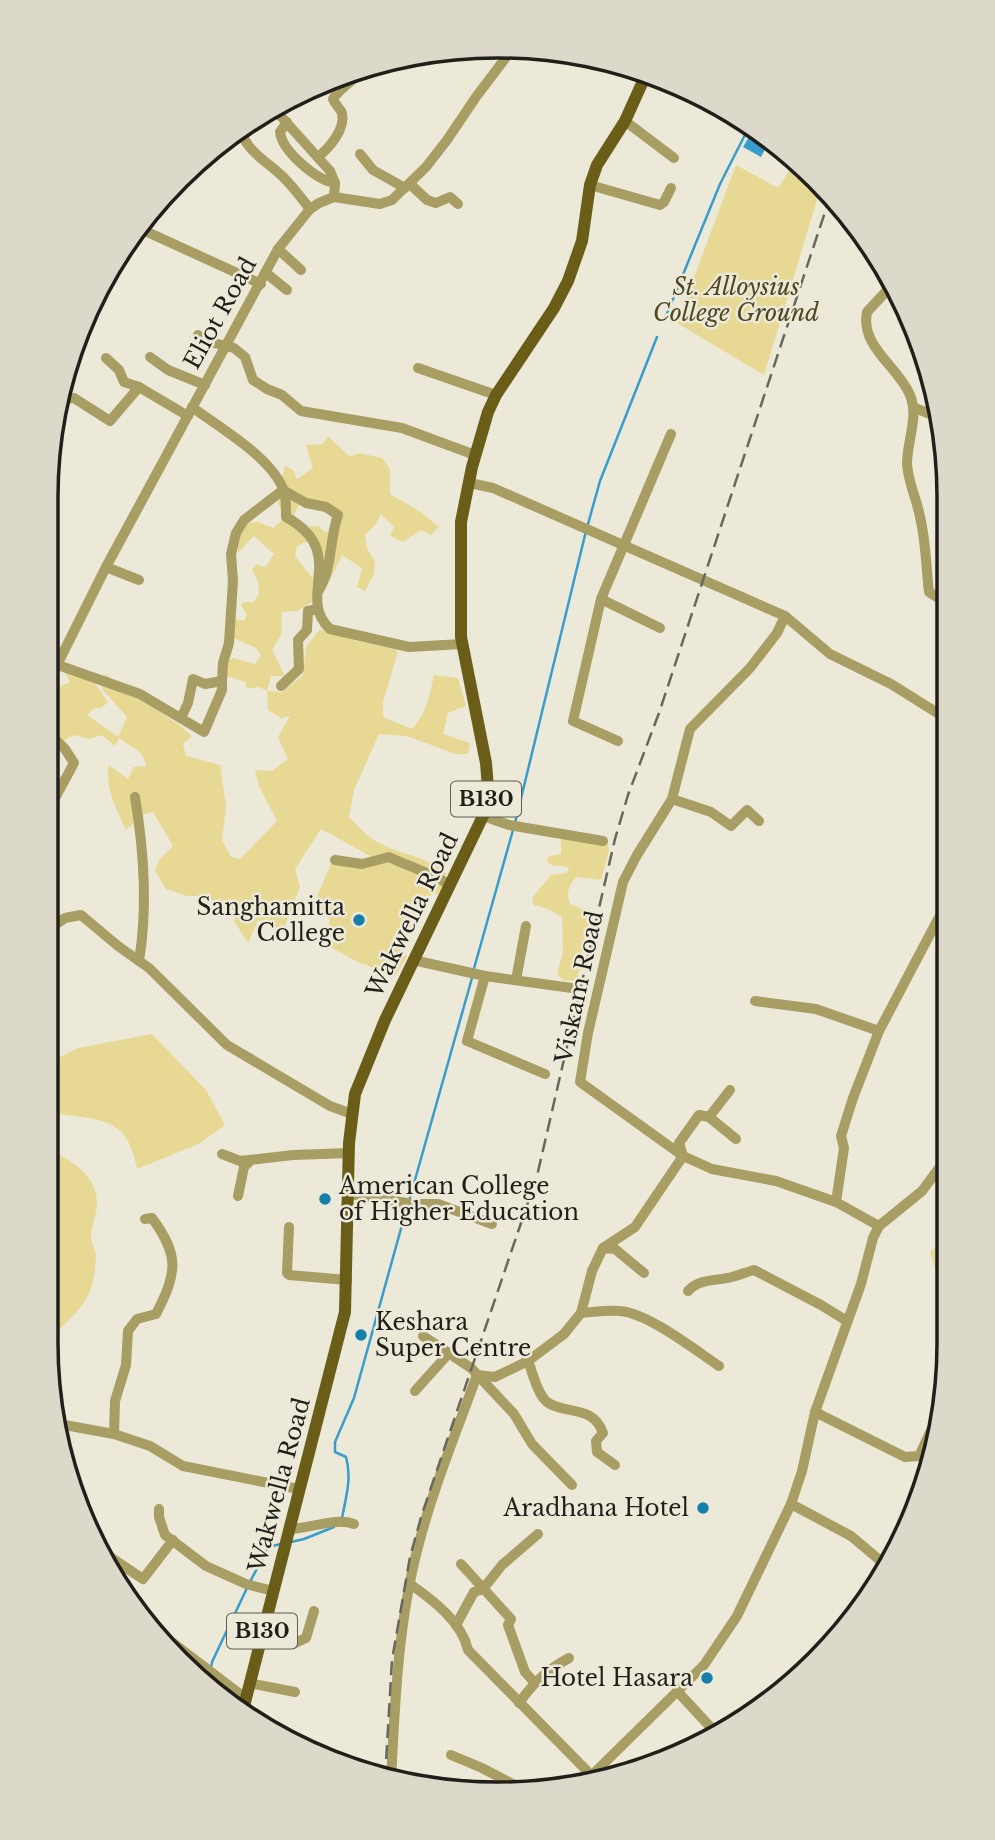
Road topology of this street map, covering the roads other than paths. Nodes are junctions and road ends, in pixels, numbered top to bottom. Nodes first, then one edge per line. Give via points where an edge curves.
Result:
1 (505, 58) edge
2 (643, 82) edge
3 (351, 83) edge
4 (281, 116) edge
5 (625, 121) junction
6 (287, 122) junction
7 (244, 138) edge
8 (360, 154) dead end
9 (318, 157) junction
10 (674, 158) dead end
11 (335, 183) junction
12 (590, 185) junction
13 (407, 186) junction
14 (671, 188) dead end
15 (334, 198) junction
16 (458, 204) dead end
17 (310, 209) junction
18 (148, 232) edge
19 (278, 249) junction
20 (301, 270) dead end
21 (263, 278) junction
22 (284, 292) dead end
23 (886, 292) edge
24 (198, 335) dead end
25 (225, 346) junction
26 (150, 357) dead end
27 (106, 358) dead end
28 (418, 368) dead end
29 (205, 386) junction
30 (139, 387) junction
31 (496, 395) junction
32 (69, 398) edge
33 (915, 408) junction
34 (190, 412) junction
35 (929, 414) edge
36 (671, 434) dead end
37 (475, 455) junction
38 (470, 483) junction
39 (283, 490) junction
40 (622, 545) junction
41 (106, 567) junction
42 (139, 580) dead end
43 (319, 591) junction
44 (937, 598) edge
45 (601, 599) junction
46 (318, 609) junction
47 (785, 616) junction
48 (660, 628) dead end
49 (462, 645) junction
50 (58, 665) joint
51 (222, 681) junction
52 (281, 686) dead end
53 (937, 713) edge
54 (181, 718) junction
55 (618, 741) dead end
56 (58, 742) edge
57 (58, 793) edge
58 (135, 797) dead end
59 (672, 799) junction
60 (482, 816) junction
61 (758, 821) dead end
62 (603, 841) dead end
63 (335, 860) dead end
64 (450, 885) junction
65 (937, 921) edge
66 (58, 923) edge
67 (526, 926) dead end
68 (413, 960) junction
69 (139, 961) junction
70 (485, 976) junction
71 (516, 980) junction
72 (572, 988) dead end
73 (755, 1001) dead end
74 (879, 1031) junction
75 (545, 1073) dead end
76 (730, 1090) dead end
77 (352, 1114) junction
78 (709, 1116) junction
79 (736, 1139) dead end
80 (349, 1153) junction
81 (222, 1154) dead end
82 (682, 1156) junction
83 (251, 1160) junction
84 (937, 1171) edge
85 (350, 1194) junction
86 (238, 1196) dead end
87 (836, 1202) junction
88 (145, 1219) dead end
89 (492, 1224) dead end
90 (879, 1226) junction
91 (289, 1227) dead end
92 (603, 1248) junction
93 (644, 1273) dead end
94 (347, 1280) junction
95 (688, 1290) dead end
96 (582, 1312) junction
97 (847, 1321) junction
98 (424, 1336) dead end
99 (450, 1353) junction
100 (528, 1362) junction
101 (719, 1366) dead end
102 (477, 1375) junction
103 (415, 1391) dead end
104 (815, 1412) junction
105 (66, 1425) edge
106 (114, 1434) junction
107 (926, 1441) edge
108 (615, 1465) dead end
109 (572, 1485) dead end
110 (299, 1489) junction
111 (791, 1504) junction
112 (159, 1509) dead end
113 (346, 1523) dead end
114 (289, 1528) junction
115 (538, 1534) dead end
116 (173, 1540) junction
117 (879, 1560) edge
118 (117, 1561) edge
119 (461, 1564) dead end
120 (410, 1584) junction
121 (483, 1589) junction
122 (273, 1591) junction
123 (314, 1611) dead end
124 (456, 1625) junction
125 (264, 1626) junction
126 (187, 1653) edge
127 (569, 1658) dead end
128 (534, 1682) junction
129 (248, 1683) junction
130 (677, 1691) junction
131 (295, 1692) dead end
132 (244, 1698) junction
133 (244, 1701) edge
134 (519, 1703) junction
135 (710, 1727) edge
136 (451, 1755) dead end
137 (391, 1769) edge
138 (595, 1771) edge
139 (586, 1773) edge
140 (508, 1782) edge

1 - 13 street via 447,140
2 - 5 main road, Wakwella Road / B130
3 - 9 street via 335,94 342,124
4 - 6 street
5 - 10 street
5 - 12 main road, Wakwella Road / B130
6 - 9 street
6 - 11 street via 280,132 283,142 316,178
7 - 17 street
8 - 13 street via 373,170
9 - 11 street
11 - 15 street
12 - 14 street via 660,205
12 - 31 main road, Wakwella Road / B130 via 582,241 568,281
13 - 15 street via 386,204
13 - 16 street via 427,200 436,203 450,197
15 - 17 street, Eliot Road
17 - 19 street, Eliot Road
18 - 21 street
19 - 20 street
19 - 21 street, Eliot Road
21 - 22 street
21 - 25 street, Eliot Road
23 - 33 street via 867,312 866,331 900,375
24 - 25 street
25 - 29 street, Eliot Road
25 - 37 street via 245,357 253,380 301,411 402,428
26 - 29 street
27 - 30 street via 124,382
28 - 31 street
29 - 34 street, Eliot Road
30 - 32 street via 110,421
30 - 34 street
31 - 37 main road, Wakwella Road / B130
33 - 35 street
33 - 44 street via 907,467 921,519 929,593
34 - 39 street via 253,452 276,475
34 - 41 street, Eliot Road
36 - 40 street
37 - 38 main road, Wakwella Road / B130
38 - 40 street via 493,488
38 - 49 main road, Wakwella Road / B130 via 461,522
39 - 43 street via 286,517 308,531 318,545
39 - 43 street via 338,515 325,582
39 - 51 street via 244,520 236,533
40 - 45 street
40 - 47 street
41 - 42 street
41 - 50 street, Eliot Road
43 - 46 street
45 - 48 street
45 - 55 street via 573,721
46 - 49 street via 330,629 409,648
46 - 52 street via 308,611 307,630 298,640 299,669
47 - 53 street via 830,654
47 - 59 street, Viskam Road via 750,668 690,729
49 - 60 main road, Wakwella Road / B130 via 486,763 488,788
50 - 54 street via 141,694
51 - 54 street via 205,684 193,679
51 - 54 street via 204,732
56 - 57 street via 74,763
58 - 69 street via 145,925
59 - 61 street via 711,812 731,826 747,810
59 - 82 street, Viskam Road via 623,882 580,1082
60 - 62 street
60 - 64 main road, Wakwella Road / B130
63 - 64 street via 362,864 389,857
64 - 68 main road, Wakwella Road / B130
65 - 74 street
66 - 69 street via 81,915
67 - 71 street
68 - 70 street
68 - 77 main road, Wakwella Road / B130 via 363,1069
69 - 77 street via 227,1045 330,1106
70 - 71 street
70 - 75 street via 467,1041
71 - 72 street
73 - 74 street via 816,1009
74 - 87 street via 841,1136 844,1148
76 - 78 street
77 - 80 main road, Wakwella Road / B130
78 - 79 street
78 - 82 street via 699,1115 679,1143
80 - 83 street
80 - 85 main road, Wakwella Road / B130
81 - 83 street
82 - 87 street, Viskam Road via 712,1169 776,1181
82 - 92 street via 635,1227
83 - 86 street via 244,1167
84 - 90 street via 922,1191
85 - 89 street via 438,1204
85 - 94 main road, Wakwella Road / B130
87 - 90 street, Viskam Road
88 - 106 street via 152,1218 169,1242 174,1269 156,1314 137,1319 128,1331
90 - 97 street
91 - 94 street via 289,1275
92 - 93 street via 615,1249
92 - 96 street
94 - 110 main road, Wakwella Road / B130 via 345,1312
95 - 97 street via 715,1278 754,1270
96 - 100 street via 564,1334
96 - 101 street via 622,1311 638,1316
97 - 104 street
98 - 99 street
99 - 102 street
99 - 103 street
100 - 102 street via 495,1377
100 - 108 street via 547,1402 588,1414 600,1426 603,1433 596,1441 597,1452
102 - 109 street
102 - 120 street via 418,1546
104 - 107 street via 905,1457 919,1455
104 - 111 street
105 - 106 street
106 - 110 street via 150,1446 183,1466
110 - 114 main road, Wakwella Road / B130
111 - 117 street via 851,1536
111 - 130 street via 737,1616 710,1657
112 - 116 street via 165,1535
113 - 114 street
114 - 122 main road, Wakwella Road / B130
115 - 121 street via 502,1565
116 - 118 street via 144,1579
116 - 122 street via 206,1566
119 - 121 street
120 - 124 street
120 - 137 street via 395,1684
121 - 124 street via 474,1591
121 - 128 street via 511,1619 508,1625 525,1672
122 - 125 main road, Wakwella Road / B130
123 - 125 street via 306,1638 293,1644 273,1637
124 - 134 street via 468,1650
125 - 129 main road, Wakwella Road / B130
126 - 132 street
127 - 128 street
128 - 134 street
129 - 131 street
129 - 132 main road, Wakwella Road / B130
130 - 135 street
130 - 138 street
132 - 133 main road, Wakwella Road / B130
134 - 139 street
136 - 140 street

